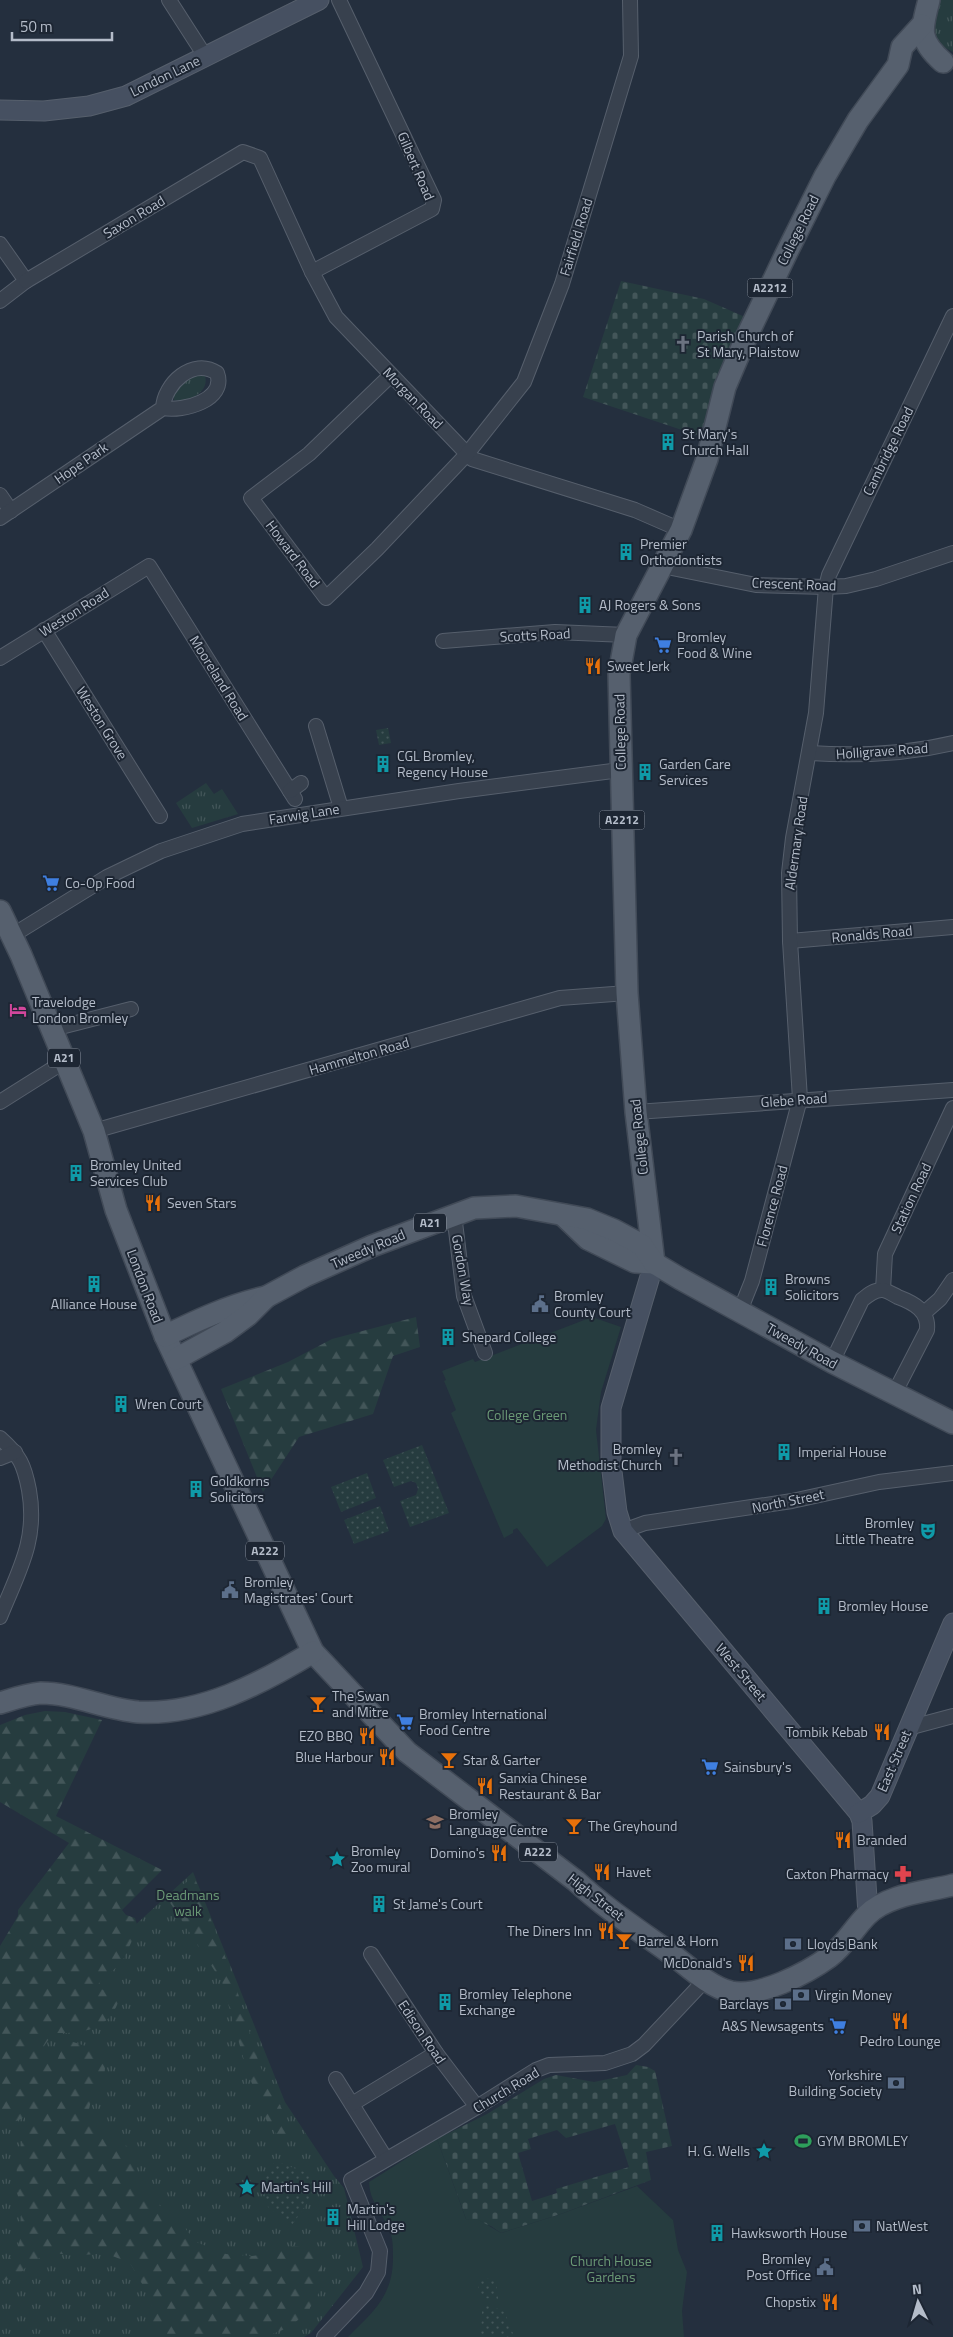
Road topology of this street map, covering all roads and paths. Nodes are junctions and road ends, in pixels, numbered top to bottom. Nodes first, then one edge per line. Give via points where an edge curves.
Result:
1 (169, 0) edge
2 (319, 0) edge
3 (339, 0) edge
4 (630, 0) edge
5 (929, 0) edge
6 (922, 25) junction
7 (205, 56) junction
8 (948, 64) edge
9 (898, 65) junction
10 (0, 110) edge
11 (243, 152) joint
12 (0, 244) edge
13 (312, 272) junction
14 (26, 281) junction
15 (0, 301) edge
16 (953, 316) edge
17 (391, 375) junction
18 (163, 408) dead end
19 (467, 454) junction
20 (0, 495) edge
21 (6, 515) edge
22 (681, 530) junction
23 (953, 553) edge
24 (149, 566) joint
25 (662, 566) junction
26 (826, 587) junction
27 (44, 630) junction
28 (626, 635) junction
29 (443, 641) dead end
30 (0, 658) edge
31 (316, 726) dead end
32 (953, 743) edge
33 (810, 753) junction
34 (620, 770) junction
35 (295, 791) dead end
36 (340, 808) junction
37 (160, 816) dead end
38 (0, 911) edge
39 (953, 927) edge
40 (13, 936) junction
41 (790, 940) junction
42 (627, 993) junction
43 (131, 1009) dead end
44 (53, 1029) junction
45 (66, 1061) junction
46 (953, 1090) edge
47 (800, 1099) junction
48 (0, 1102) edge
49 (953, 1108) edge
50 (636, 1112) junction
51 (94, 1131) junction
52 (648, 1211) junction
53 (454, 1214) junction
54 (563, 1215) junction
55 (614, 1230) junction
56 (654, 1263) junction
57 (953, 1280) edge
58 (883, 1290) junction
59 (266, 1297) junction
60 (740, 1311) junction
61 (924, 1313) junction
62 (165, 1336) junction
63 (485, 1353) dead end
64 (176, 1359) junction
65 (832, 1362) junction
66 (894, 1394) junction
67 (953, 1423) edge
68 (0, 1438) edge
69 (15, 1452) junction
70 (0, 1458) edge
71 (953, 1473) edge
72 (623, 1531) junction
73 (6, 1587) edge
74 (0, 1617) edge
75 (953, 1623) edge
76 (313, 1652) junction
77 (0, 1703) edge
78 (953, 1716) edge
79 (908, 1728) junction
80 (860, 1813) junction
81 (953, 1886) edge
82 (868, 1914) junction
83 (371, 1954) dead end
84 (706, 1979) junction
85 (436, 2053) junction
86 (336, 2079) dead end
87 (352, 2104) junction
88 (477, 2107) junction
89 (386, 2159) junction
90 (324, 2337) edge

1 - 7 street
2 - 7 street, London Lane
3 - 13 street, Gilbert Road via 434,200 432,209
4 - 19 street, Fairfield Road via 631,56 562,284 524,382
5 - 6 main road, College Road / A2212
6 - 8 main road via 924,41 930,50
6 - 9 main road, College Road / A2212 via 902,47
7 - 10 street, London Lane via 126,96 89,106 44,111
8 - 9 main road via 920,60
9 - 22 main road, College Road / A2212 via 858,120 824,176 745,340 726,388 707,460
11 - 13 street, Morgan Road via 260,158
11 - 14 street, Saxon Road
12 - 14 street
13 - 17 street, Morgan Road via 336,317
14 - 15 street, Saxon Road
16 - 26 street, Cambridge Road
17 - 19 street, Morgan Road
17 - 19 street, Howard Road via 309,454 251,498 326,598
18 - 21 street, Hope Park
19 - 22 street, Morgan Road via 635,510
20 - 21 street
22 - 25 main road, College Road / A2212
23 - 26 street, Crescent Road via 876,579
24 - 27 street, Weston Road
24 - 35 street, Mooreland Road
25 - 26 street, Crescent Road via 756,585
25 - 28 main road, College Road / A2212
26 - 33 street, Aldermary Road
27 - 30 street, Weston Road
27 - 37 street, Weston Grove
28 - 29 street, Scotts Road via 555,632
28 - 34 main road, College Road / A2212 via 619,674
31 - 36 street
32 - 33 street, Holligrave Road via 853,755
33 - 41 street, Aldermary Road via 789,873
34 - 36 street, Farwig Lane
34 - 42 main road, College Road / A2212
36 - 40 street, Farwig Lane via 242,824 161,851 107,877
38 - 40 main road, London Road / A21
39 - 41 street, Ronalds Road
40 - 44 main road, London Road / A21
41 - 47 street, Aldermary Road
42 - 50 main road, College Road / A2212
42 - 51 street, Hammelton Road via 560,998
43 - 44 street
44 - 45 main road, London Road / A21
45 - 48 street
45 - 51 main road, London Road / A21
46 - 47 street, Glebe Road
47 - 50 street, Glebe Road
47 - 60 street, Florence Road via 752,1281
49 - 58 street, Station Road via 885,1254
50 - 52 main road, College Road / A2212
51 - 62 main road, London Road / A21 via 116,1210
52 - 55 main road via 633,1226
52 - 56 main road, College Road / A2212
53 - 54 main road, Tweedy Road / A21 via 474,1208 516,1206
53 - 59 main road, Tweedy Road / A21 via 372,1246
53 - 63 street, Gordon Way via 464,1296
54 - 55 main road, Tweedy Road / A21 via 587,1219
54 - 56 main road, Tweedy Road / A21 via 588,1240 635,1262
55 - 56 main road, Tweedy Road / A21 via 642,1245
56 - 60 main road, Tweedy Road / A21
56 - 72 street, College Road via 611,1408 611,1463 617,1512
57 - 61 street via 940,1299
58 - 61 street via 911,1302
58 - 65 street via 875,1291 862,1300
59 - 62 main road, Tweedy Road / A21 via 218,1311
59 - 64 main road, Tweedy Road / A21 via 225,1332
60 - 65 main road, Tweedy Road / A21
61 - 66 street via 927,1330
62 - 64 main road, London Road / A21
64 - 76 main road, London Road / A222
65 - 66 main road, Tweedy Road / A21
66 - 67 main road, Tweedy Road / A21
68 - 69 street
69 - 70 street
69 - 73 street via 24,1465 32,1521 27,1553
71 - 72 street, North Street via 879,1482 792,1501 645,1524
72 - 80 street, West Street
73 - 74 street
75 - 79 street, East Street
76 - 77 main road via 235,1693 171,1710 119,1710 47,1694 30,1694
76 - 84 main road, High Street / A222 via 420,1763
78 - 79 street
79 - 80 street, East Street via 880,1796
80 - 82 street
81 - 82 main road, A222 via 889,1901
82 - 84 main road, High Street / A222 via 841,1948 791,1978 749,1993 730,1992
83 - 85 street, Edison Road
84 - 88 street, Church Road via 632,2054 605,2063 549,2065
85 - 87 street
85 - 88 street, Edison Road
86 - 87 street
87 - 89 street
88 - 89 street, Church Road
89 - 90 street, Church Road via 351,2180 380,2251 378,2272 366,2293

